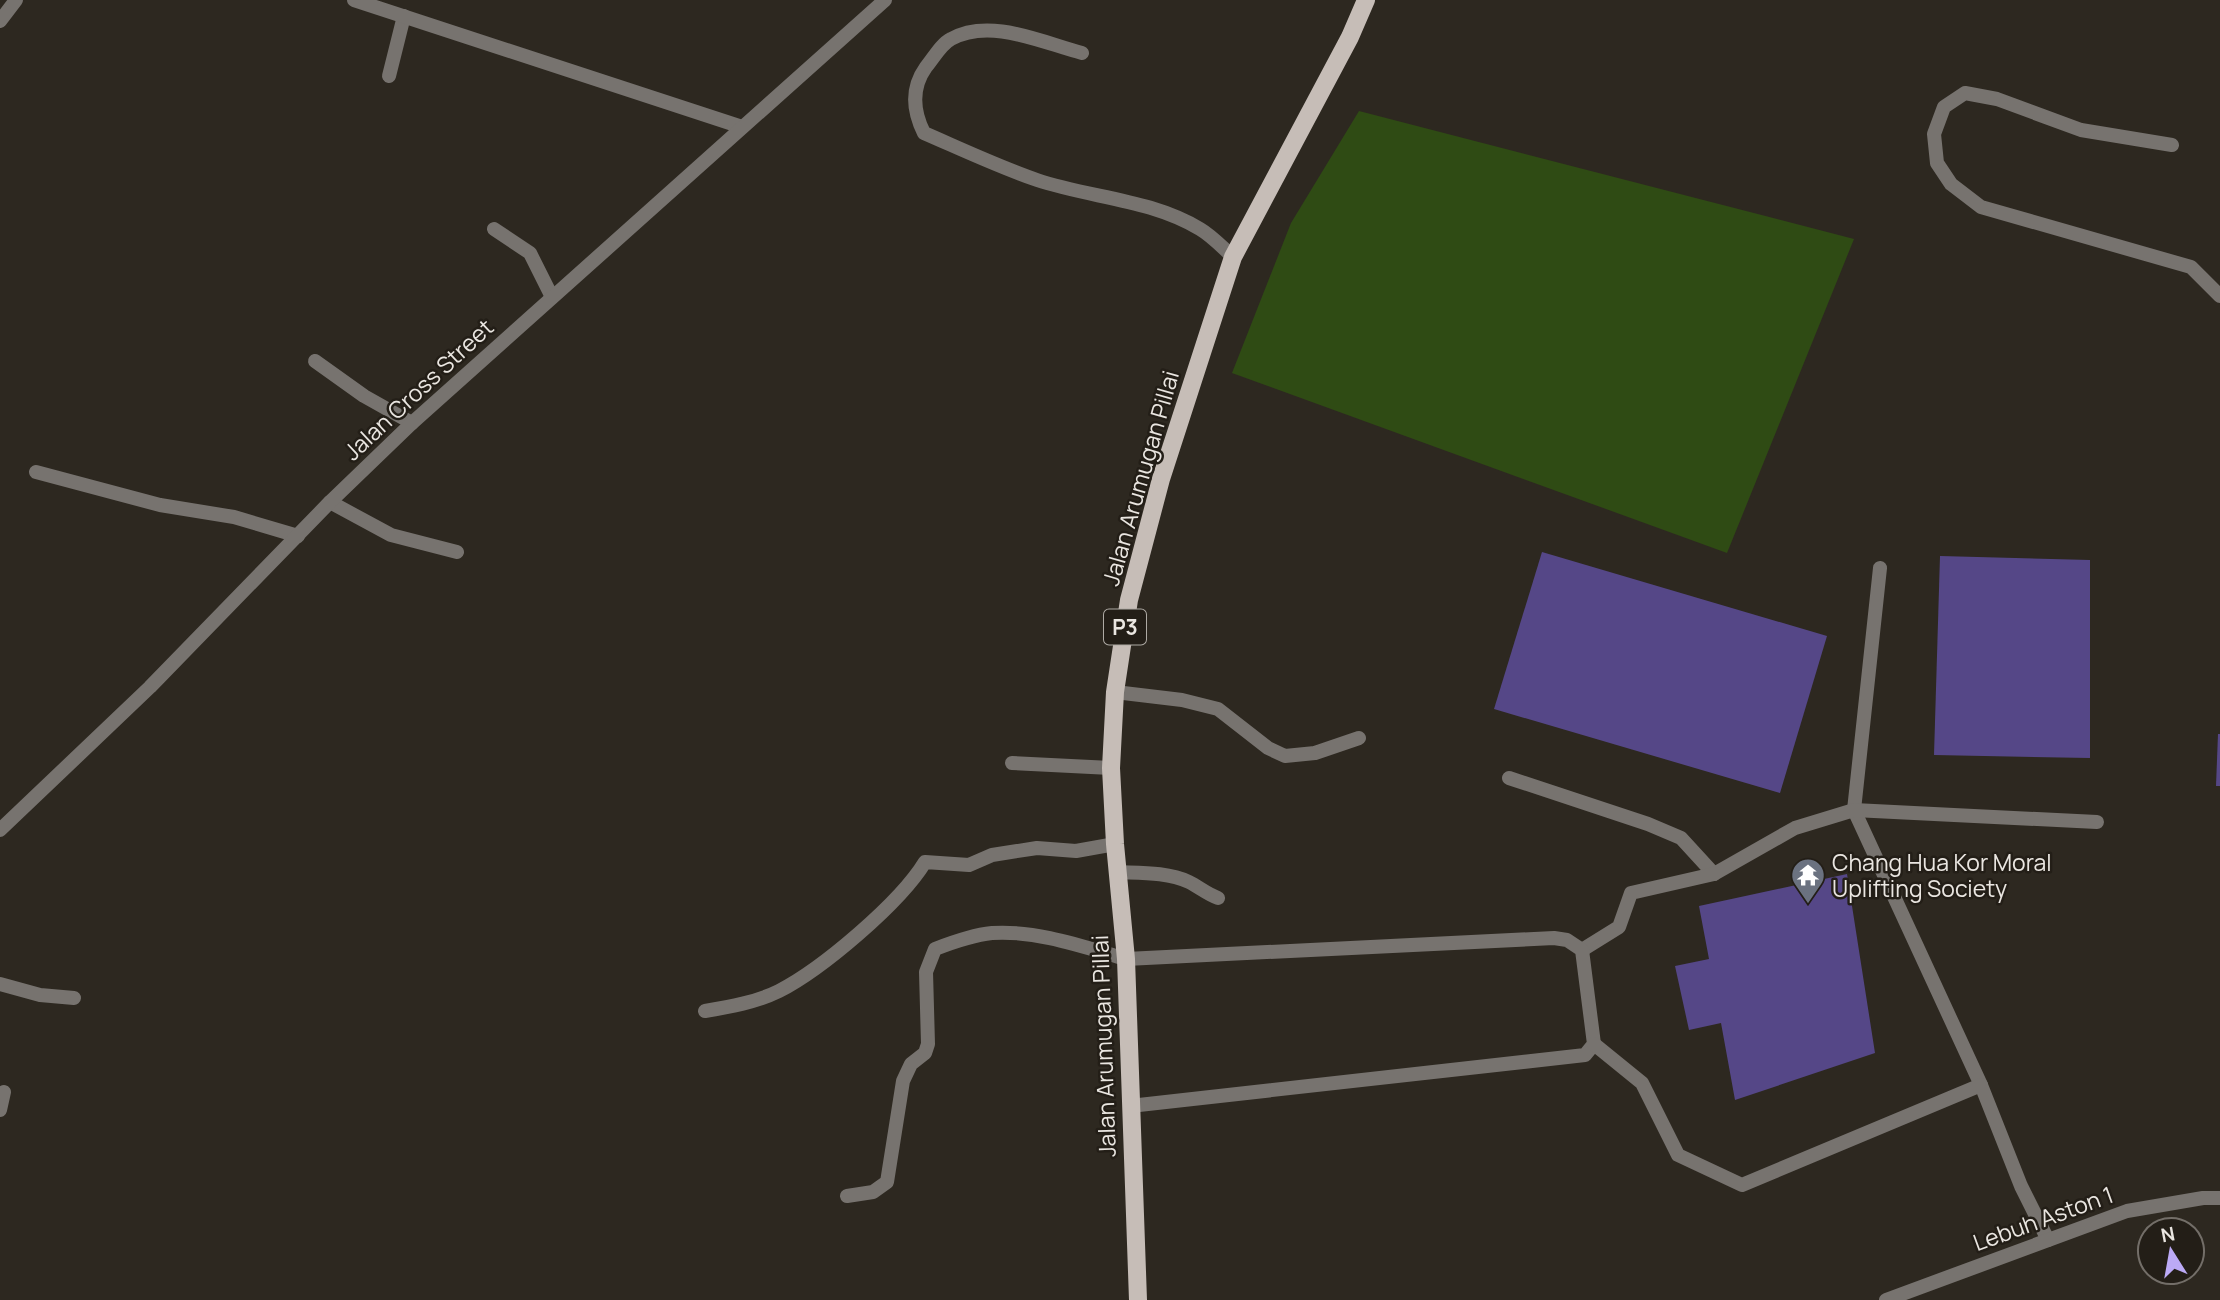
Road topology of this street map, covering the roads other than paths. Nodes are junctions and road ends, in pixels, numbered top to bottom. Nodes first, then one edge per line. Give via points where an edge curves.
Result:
1 (16, 0) edge
2 (355, 0) edge
3 (884, 0) edge
4 (1366, 0) edge
5 (382, 5) edge
6 (404, 16) junction
7 (0, 20) edge
8 (1082, 53) dead end
9 (388, 76) dead end
10 (742, 127) junction
11 (2172, 145) dead end
12 (494, 229) dead end
13 (1233, 257) junction
14 (2220, 296) edge
15 (552, 297) junction
16 (315, 362) dead end
17 (412, 423) junction
18 (36, 472) dead end
19 (330, 502) junction
20 (298, 536) junction
21 (457, 552) dead end
22 (1880, 568) dead end
23 (1115, 692) junction
24 (1359, 738) dead end
25 (1012, 763) dead end
26 (1111, 768) junction
27 (1509, 778) dead end
28 (1854, 810) junction
29 (2097, 822) dead end
30 (0, 830) edge
31 (1115, 844) junction
32 (1118, 872) junction
33 (1714, 874) junction
34 (1218, 898) dead end
35 (1582, 950) junction
36 (1126, 959) junction
37 (0, 984) edge
38 (75, 998) dead end
39 (705, 1011) dead end
40 (1594, 1045) junction
41 (1981, 1085) junction
42 (4, 1092) dead end
43 (1130, 1106) junction
44 (0, 1110) edge
45 (848, 1196) dead end
46 (2220, 1198) edge
47 (2048, 1240) junction
48 (1138, 1300) edge
49 (1886, 1300) edge

1 - 7 street
2 - 5 street
3 - 10 street, Jalan Cross Street
4 - 13 main road, Jalan Arumugan Pillai / P3
5 - 6 street
6 - 9 street
6 - 10 street
8 - 13 street via 985,29 950,39 920,76 914,100 916,118 924,133 993,163 1174,215 1203,230
10 - 15 street, Jalan Cross Street
11 - 14 street via 2081,130 1997,99 1965,93 1944,107 1934,134 1937,163 1951,184 1981,207 2191,267
12 - 15 street via 530,253
13 - 23 main road, Jalan Arumugan Pillai / P3 via 1161,479 1129,600
15 - 17 street, Jalan Cross Street
16 - 17 street via 364,397
17 - 19 street, Jalan Cross Street
18 - 20 street
19 - 20 street, Jalan Cross Street
19 - 21 street via 391,535
20 - 30 street, Jalan Cross Street via 150,687
22 - 28 street
23 - 24 street via 1218,709 1285,756 1315,753
23 - 26 main road, Jalan Arumugan Pillai / P3
25 - 26 street
26 - 31 main road, Jalan Arumugan Pillai / P3
27 - 33 street via 1681,838
28 - 29 street
28 - 33 street via 1795,828
28 - 41 street
31 - 32 main road, Jalan Arumugan Pillai / P3
31 - 39 street via 1076,851 1037,848 992,855 969,865 925,862 856,935 813,969 778,992
32 - 34 street via 1188,881
32 - 36 main road, Jalan Arumugan Pillai / P3
33 - 35 street via 1631,893 1619,927
35 - 36 street via 1554,938
35 - 40 street
36 - 43 main road, Jalan Arumugan Pillai / P3
36 - 45 street via 1029,935 992,933 935,949 926,972 928,1044 903,1081 887,1182 873,1192
37 - 38 street
40 - 41 street via 1642,1083 1678,1155 1742,1185
40 - 43 street via 1585,1055
41 - 47 street
42 - 44 street
43 - 48 main road, Jalan Arumugan Pillai / P3
46 - 47 street, Lebuh Aston 1 via 2127,1211
47 - 49 street, Lebuh Aston 1

